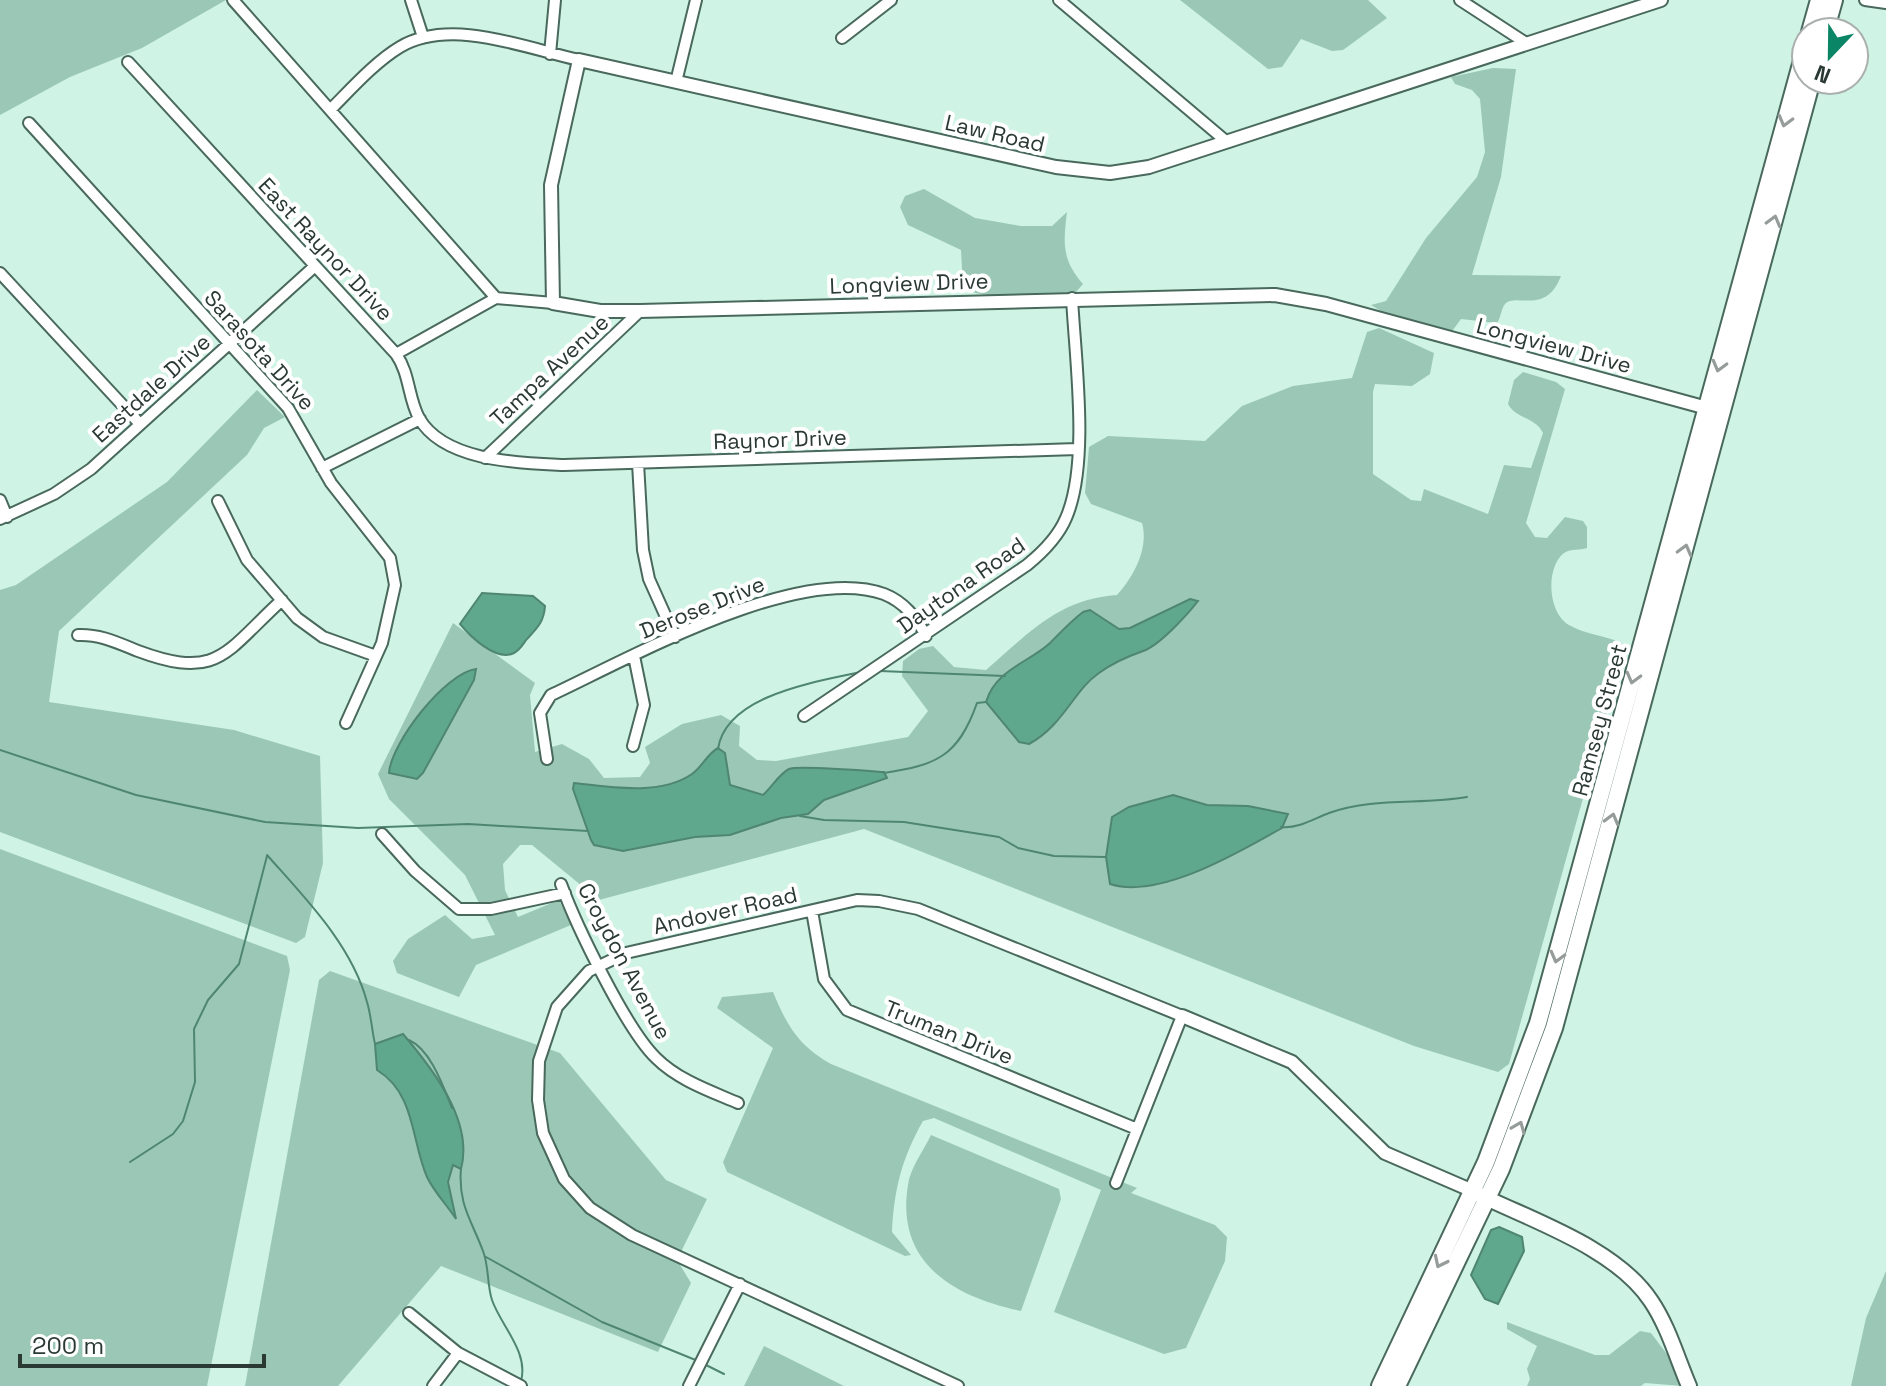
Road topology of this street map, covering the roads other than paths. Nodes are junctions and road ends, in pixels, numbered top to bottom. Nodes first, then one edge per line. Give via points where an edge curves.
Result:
1 (233, 0) edge
2 (411, 0) edge
3 (555, 0) edge
4 (696, 0) edge
5 (891, 0) edge
6 (1059, 0) edge
7 (1460, 0) edge
8 (1661, 0) edge
9 (1865, 0) edge
10 (1886, 3) edge
11 (423, 37) junction
12 (842, 38) dead end
13 (1526, 43) junction
14 (550, 54) junction
15 (579, 60) junction
16 (128, 62) dead end
17 (676, 82) junction
18 (1792, 96) edge
19 (1808, 96) edge
20 (331, 109) junction
21 (29, 123) dead end
22 (1227, 142) junction
23 (315, 266) junction
24 (0, 273) edge
25 (496, 298) junction
26 (1072, 298) junction
27 (553, 303) junction
28 (640, 311) junction
29 (228, 345) junction
30 (396, 354) junction
31 (1707, 408) junction
32 (420, 419) junction
33 (140, 424) junction
34 (1077, 449) junction
35 (485, 458) junction
36 (638, 463) junction
37 (322, 468) junction
38 (0, 500) edge
39 (218, 501) dead end
40 (3, 518) edge
41 (282, 600) junction
42 (1664, 609) junction
43 (78, 635) dead end
44 (926, 636) junction
45 (675, 637) junction
46 (376, 656) junction
47 (634, 656) junction
48 (804, 716) dead end
49 (346, 723) dead end
50 (633, 746) dead end
51 (547, 759) dead end
52 (382, 834) dead end
53 (812, 911) junction
54 (600, 965) junction
55 (1182, 1016) junction
56 (738, 1103) dead end
57 (1137, 1129) junction
58 (1116, 1183) dead end
59 (1480, 1195) junction
60 (740, 1284) junction
61 (409, 1313) dead end
62 (458, 1353) junction
63 (433, 1386) edge
64 (521, 1386) edge
65 (689, 1386) edge
66 (958, 1386) edge
67 (1380, 1386) edge
68 (1397, 1386) edge
69 (1689, 1386) edge

1 - 20 street
2 - 11 street
3 - 14 street
4 - 17 street
5 - 12 street
6 - 22 street
7 - 13 street
8 - 13 street, Law Road
9 - 10 street
11 - 14 street, Law Road via 461,35
11 - 20 street, Law Road via 395,50
13 - 22 street, Law Road
14 - 15 street, Law Road
15 - 17 street, Law Road
15 - 27 street via 551,185
16 - 23 street, East Raynor Drive
17 - 22 street, Law Road via 1088,172 1132,171
18 -> 31 main road, Ramsey Street
42 -> 19 main road, Ramsey Street
20 - 25 street
21 - 29 street, Sarasota Drive
23 - 29 street, Eastdale Drive
23 - 30 street, East Raynor Drive
24 - 33 street
25 - 27 street, Longview Drive
25 - 30 street
26 - 28 street, Longview Drive
26 - 31 street, Longview Drive via 1295,298
26 - 34 street, Daytona Road
27 - 28 street, Longview Drive
28 - 35 street, Tampa Avenue
29 - 33 street, Eastdale Drive
29 - 37 street, Sarasota Drive via 288,408
30 - 32 street, East Raynor Drive
31 - 42 main road, Ramsey Street
32 - 35 street via 444,440
32 - 37 street
33 - 40 street, Eastdale Drive via 73,481
34 - 36 street, Raynor Drive
34 - 44 street, Daytona Road via 1071,503 1048,546
35 - 36 street, Raynor Drive via 552,465
36 - 45 street via 649,579
37 - 46 street, Sarasota Drive via 393,563 395,585
38 - 40 street
39 - 41 street via 241,551
41 - 43 street via 224,653 200,665 168,662 94,635
41 - 46 street via 323,637
42 - 59 main road, Ramsey Street via 1583,893
44 - 45 street, Derose Drive via 901,604 865,590 766,599
44 - 48 street, Daytona Road
45 - 47 street, Derose Drive
46 - 49 street, Sarasota Drive
47 - 50 street via 644,705
47 - 51 street, Derose Drive via 547,698 540,713
52 - 54 street, Croydon Avenue via 415,871 468,912 563,888
53 - 54 street, Andover Road via 644,948
53 - 55 street, Andover Road via 857,900 918,909
53 - 57 street, Truman Drive via 824,979 847,1010
54 - 56 street, Croydon Avenue via 655,1058
54 - 60 street, Andover Road via 563,997 543,1045 538,1100 549,1148 569,1185 603,1218
55 - 57 street
55 - 59 street, Andover Road via 1292,1062 1385,1153
57 - 58 street
59 -> 67 main road, Ramsey Street
59 - 68 main road, Ramsey Street
59 - 69 main road via 1597,1252 1628,1273 1658,1314
60 - 65 street
60 - 66 street, Andover Road
61 - 62 street
62 - 63 street
62 - 64 street

